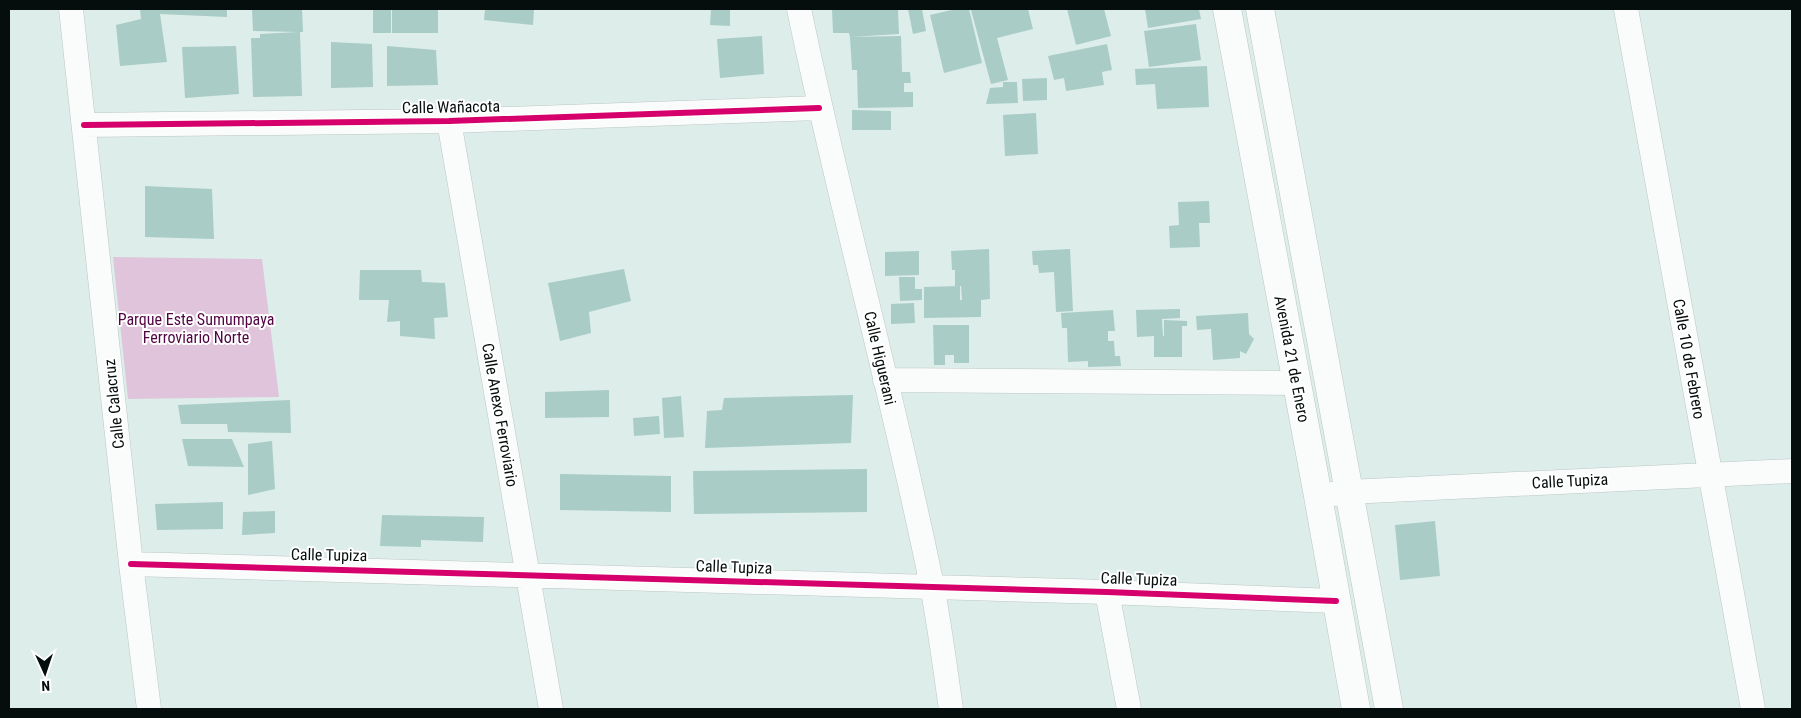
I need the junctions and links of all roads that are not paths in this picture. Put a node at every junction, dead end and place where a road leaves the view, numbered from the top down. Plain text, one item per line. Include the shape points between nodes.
1 (71, 9) edge
2 (798, 9) edge
3 (1227, 9) edge
4 (1260, 9) edge
5 (1626, 9) edge
6 (819, 108) junction
7 (449, 121) junction
8 (84, 124) junction
9 (885, 380) junction
10 (1296, 383) junction
11 (1792, 471) edge
12 (1710, 474) junction
13 (1348, 492) junction
14 (1318, 496) junction
15 (131, 564) junction
16 (528, 574) junction
17 (932, 587) junction
18 (1107, 592) junction
19 (1336, 601) junction
20 (149, 709) edge
21 (551, 709) edge
22 (951, 709) edge
23 (1129, 709) edge
24 (1356, 709) edge
25 (1389, 709) edge
26 (1753, 709) edge

1 - 8 street, Calle Calacruz
2 - 6 street, Calle Higuerani
3 - 10 street, Avenida 21 de Enero
4 - 13 street, Avenida 21 de Enero
5 - 12 street, Calle 10 de Febrero
6 - 7 street, Calle Wañacota
6 - 9 street, Calle Higuerani
7 - 8 street, Calle Wañacota
7 - 16 street, Calle Anexo Ferroviario
8 - 15 street, Calle Calacruz
9 - 10 street
9 - 17 street, Calle Higuerani
10 - 14 street, Avenida 21 de Enero
11 - 12 street, Calle Tupiza
12 - 13 street, Calle Tupiza
12 - 26 street, Calle 10 de Febrero
13 - 14 street, Calle Tupiza
13 - 25 street, Avenida 21 de Enero
14 - 19 street, Avenida 21 de Enero
15 - 16 street, Calle Tupiza
15 - 20 street, Calle Calacruz
16 - 17 street, Calle Tupiza
16 - 21 street, Calle Anexo Ferroviario
17 - 18 street, Calle Tupiza
17 - 22 street, Calle Higuerani
18 - 19 street, Calle Tupiza
18 - 23 street
19 - 24 street, Avenida 21 de Enero

